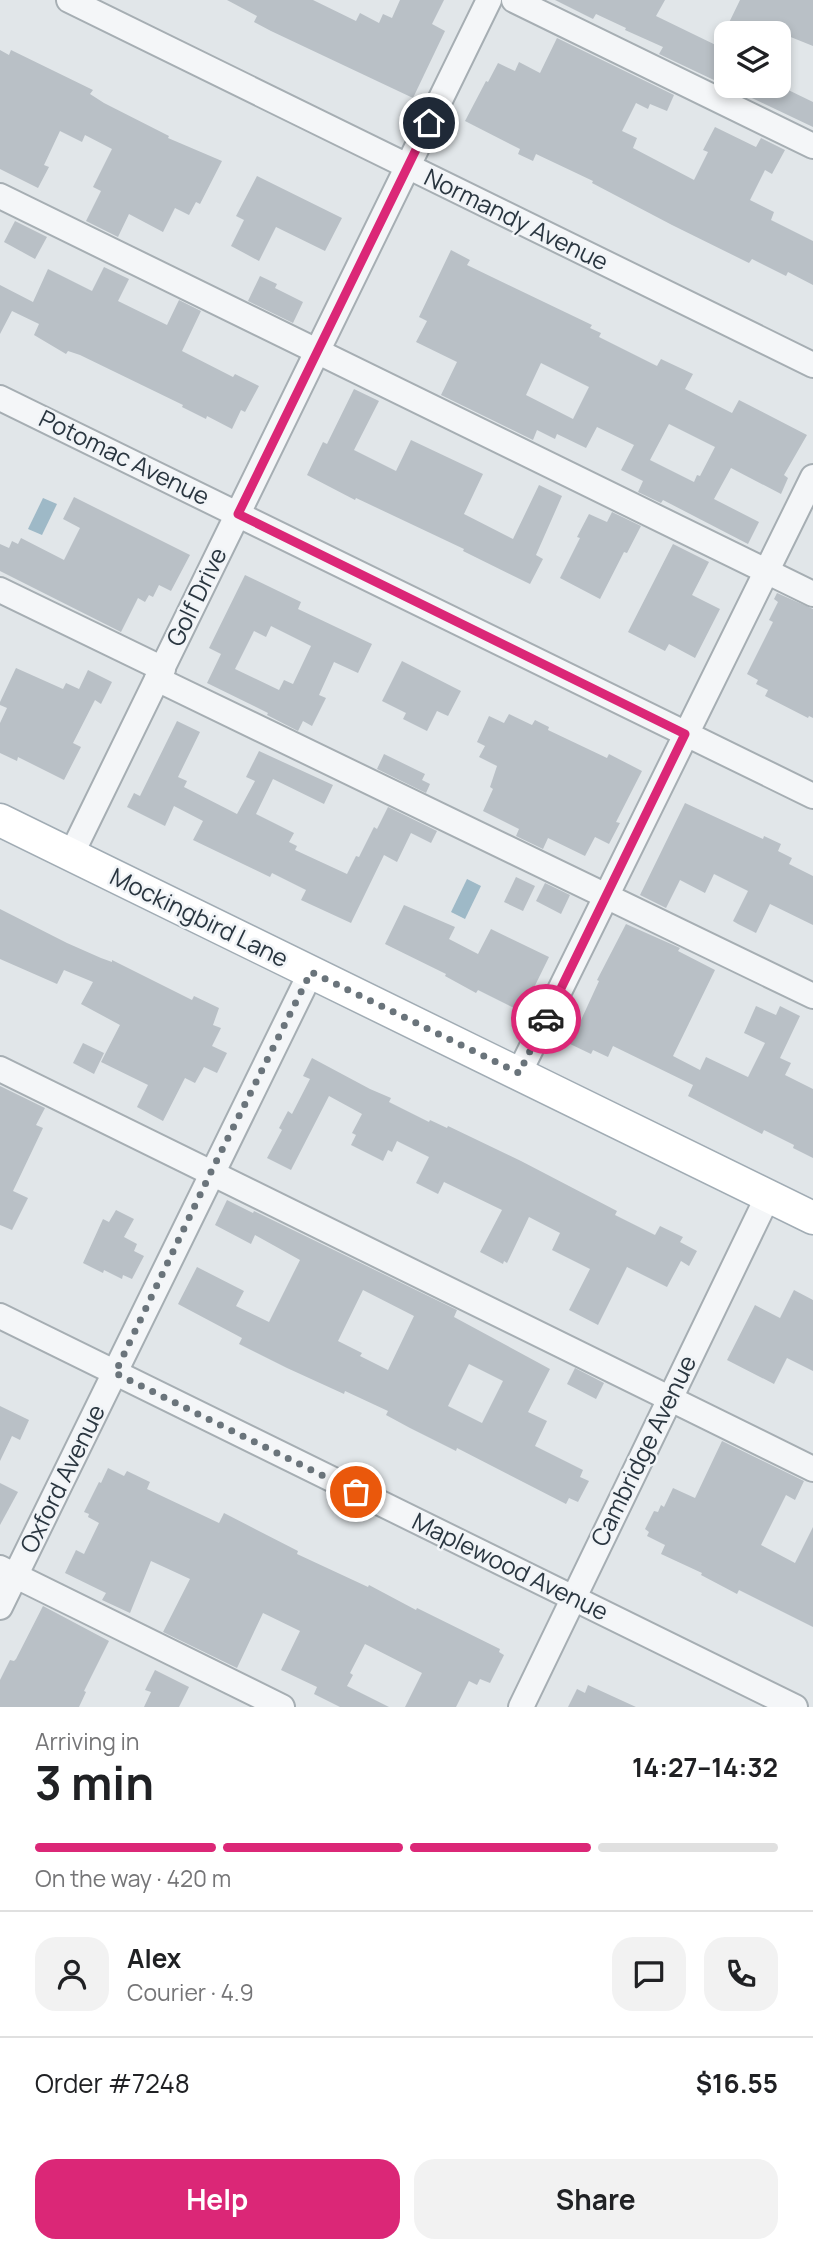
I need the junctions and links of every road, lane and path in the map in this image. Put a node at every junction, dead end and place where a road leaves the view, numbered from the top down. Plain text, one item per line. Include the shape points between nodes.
1 (69, 0) edge
2 (489, 0) edge
3 (514, 0) edge
4 (813, 146) edge
5 (408, 167) junction
6 (0, 196) edge
7 (318, 352) junction
8 (813, 365) edge
9 (0, 398) edge
10 (813, 477) edge
11 (238, 514) junction
12 (766, 571) junction
13 (0, 590) edge
14 (813, 594) edge
15 (160, 674) junction
16 (685, 734) junction
17 (813, 796) edge
18 (0, 820) edge
19 (71, 855) junction
20 (606, 895) junction
21 (311, 972) junction
22 (813, 996) edge
23 (0, 1069) edge
24 (519, 1073) junction
25 (211, 1172) junction
26 (768, 1196) junction
27 (813, 1218) edge
28 (0, 1316) edge
29 (115, 1373) junction
30 (670, 1398) junction
31 (813, 1469) edge
32 (8, 1572) edge
33 (572, 1598) junction
34 (0, 1607) edge
35 (282, 1707) edge
36 (521, 1707) edge
37 (795, 1707) edge

1 - 5 street, Normandy Avenue
2 - 5 street, Golf Drive
3 - 4 street
5 - 7 street, Golf Drive
5 - 8 street, Normandy Avenue
6 - 7 street
7 - 11 street, Golf Drive
7 - 12 street
9 - 11 street, Potomac Avenue
10 - 12 street
11 - 15 street, Golf Drive
11 - 16 street, Potomac Avenue
12 - 14 street
12 - 16 street
13 - 15 street
15 - 19 street, Golf Drive
15 - 20 street
16 - 17 street, Potomac Avenue
16 - 20 street
18 - 19 main road, Mockingbird Lane
19 - 21 main road, Mockingbird Lane
20 - 22 street
20 - 24 street
21 - 24 main road, Mockingbird Lane
21 - 25 street, Oxford Avenue
23 - 25 street
24 - 26 main road, Mockingbird Lane
25 - 29 street, Oxford Avenue
25 - 30 street
26 - 27 main road, Mockingbird Lane
26 - 30 street, Cambridge Avenue
28 - 29 street, Maplewood Avenue
29 - 32 street, Oxford Avenue
29 - 33 street, Maplewood Avenue
30 - 31 street
30 - 33 street, Cambridge Avenue
32 - 34 street, Oxford Avenue
32 - 35 street
33 - 36 street, Cambridge Avenue
33 - 37 street, Maplewood Avenue

